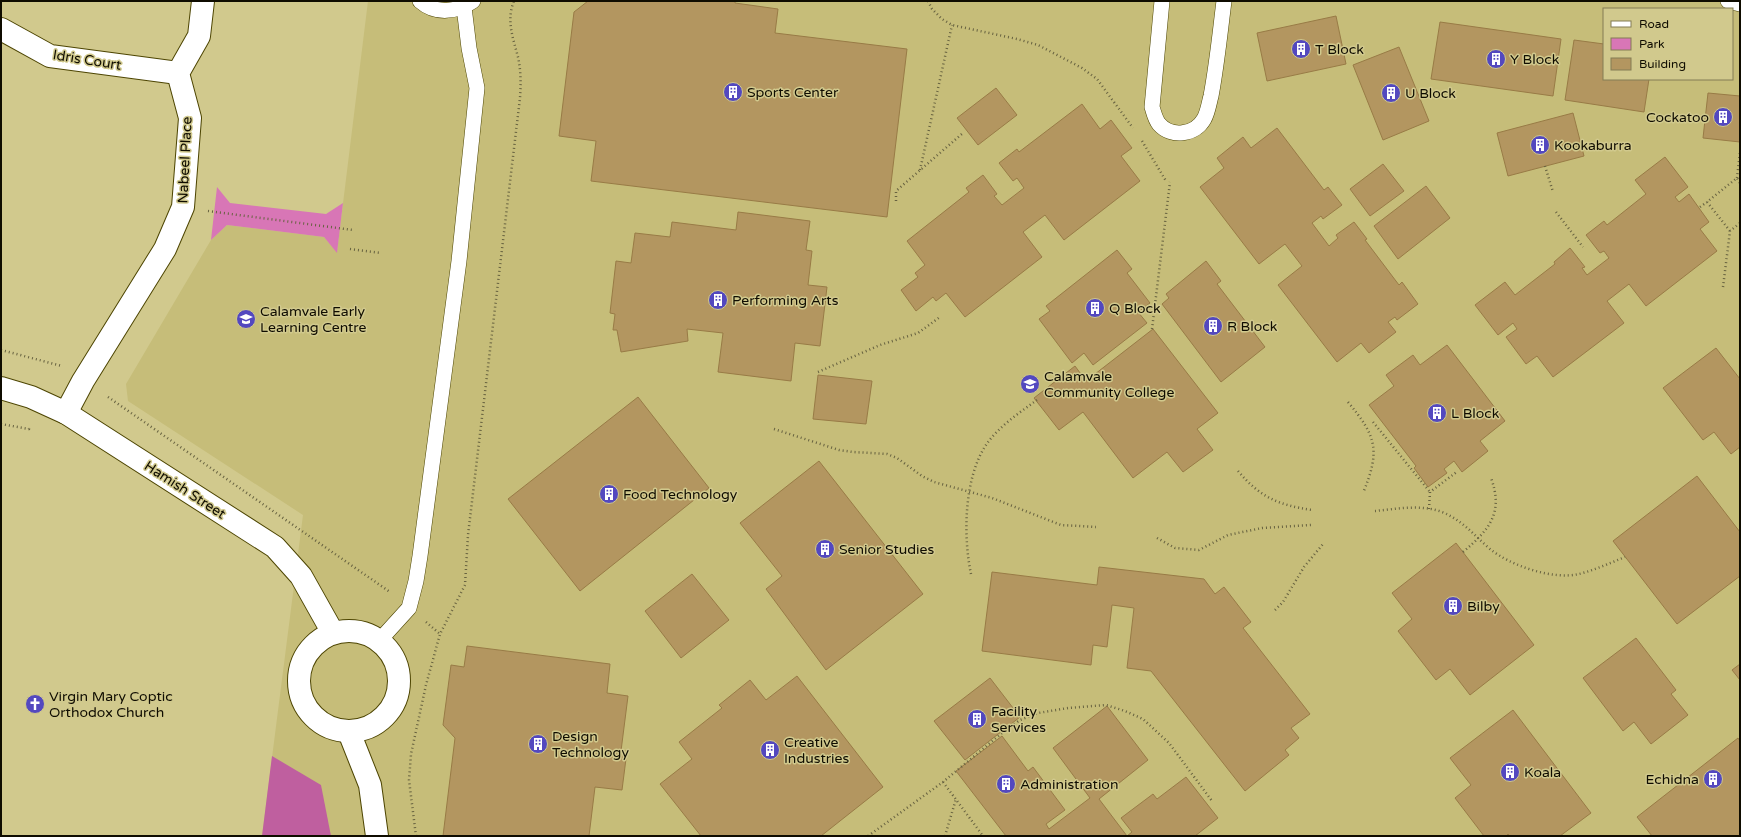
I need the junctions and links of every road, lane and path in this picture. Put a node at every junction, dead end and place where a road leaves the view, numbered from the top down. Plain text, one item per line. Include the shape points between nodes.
1 (203, 1) edge
2 (420, 1) edge
3 (514, 1) edge
4 (928, 1) edge
5 (1162, 1) edge
6 (1224, 1) edge
7 (1728, 1) edge
8 (469, 4) edge
9 (1740, 4) edge
10 (952, 25) junction
11 (1, 29) edge
12 (178, 73) junction
13 (1136, 132) dead end
14 (963, 133) dead end
15 (1140, 138) dead end
16 (1740, 152) edge
17 (1545, 166) dead end
18 (920, 170) junction
19 (1737, 178) junction
20 (1166, 181) dead end
21 (1170, 182) dead end
22 (1740, 182) edge
23 (1553, 192) dead end
24 (896, 201) dead end
25 (1707, 202) junction
26 (1700, 207) dead end
27 (207, 211) dead end
28 (1556, 212) dead end
29 (1740, 223) edge
30 (352, 230) dead end
31 (1730, 231) junction
32 (1583, 247) dead end
33 (350, 249) dead end
34 (381, 253) dead end
35 (1723, 287) dead end
36 (940, 317) dead end
37 (1152, 329) dead end
38 (1, 350) edge
39 (66, 367) dead end
40 (818, 372) dead end
41 (1, 388) edge
42 (108, 396) dead end
43 (1037, 400) dead end
44 (1348, 402) dead end
45 (66, 413) junction
46 (1373, 422) dead end
47 (774, 429) dead end
48 (1238, 471) dead end
49 (1458, 471) dead end
50 (1491, 478) dead end
51 (969, 492) junction
52 (1430, 492) junction
53 (1363, 493) dead end
54 (1429, 509) junction
55 (1312, 510) dead end
56 (1375, 512) dead end
57 (1311, 525) dead end
58 (1096, 527) dead end
59 (1478, 537) junction
60 (1157, 538) dead end
61 (1323, 544) dead end
62 (1463, 552) dead end
63 (1626, 557) dead end
64 (970, 574) dead end
65 (390, 591) dead end
66 (1275, 610) dead end
67 (426, 622) dead end
68 (333, 634) junction
69 (440, 634) junction
70 (379, 641) junction
71 (349, 732) junction
72 (943, 782) junction
73 (956, 799) junction
74 (1212, 801) dead end
75 (377, 836) edge
76 (416, 836) edge
77 (868, 836) edge
78 (945, 836) edge
79 (983, 836) edge

1 - 12 street via 199,36
2 - 8 lane via 437,10 450,11
3 - 69 path via 510,16 521,74 520,98 468,535 465,585
4 - 10 path via 937,14
5 - 6 lane via 1152,107 1160,125 1175,133 1184,133 1199,126 1208,111
7 - 9 lane
8 - 70 lane via 469,48 477,88 459,260 421,548 409,608
10 - 13 path via 1038,45 1070,60 1096,80
10 - 18 path
11 - 12 street, Idris Court via 50,56
12 - 45 street, Nabeel Place via 190,118 183,207 165,249
14 - 18 path
15 - 20 path
16 - 19 path
17 - 23 path
18 - 24 path via 896,191
19 - 22 path
19 - 25 path
21 - 37 path
25 - 26 path
25 - 31 path
27 - 30 path
28 - 32 path
29 - 31 path
31 - 35 path
33 - 34 path
36 - 40 path via 918,333 880,345
38 - 39 path
41 - 45 street, Hamish Street via 31,397
42 - 65 path
43 - 51 path via 1002,427 986,444 977,462
44 - 53 path via 1371,434 1374,450 1373,465
45 - 68 street, Hamish Street via 275,547 301,576
46 - 52 path
47 - 51 path via 839,450 887,454 934,482
48 - 55 path via 1264,496
49 - 52 path
50 - 59 path via 1496,497 1495,513 1489,525
51 - 58 path via 992,498 1061,525
51 - 64 path via 967,528
52 - 54 path
54 - 56 path
54 - 59 path via 1456,519
57 - 60 path via 1267,527 1228,535 1199,550 1175,548
59 - 62 path
59 - 63 path via 1505,559 1547,574 1578,574
61 - 66 path
67 - 69 path
68 - 70 street via 349,631 366,633
68 - 71 street via 319,641 308,652 301,666 300,689 308,711 320,722 333,729
69 - 76 path via 411,754 409,780
70 - 71 street via 390,652 398,666 400,682 397,698 390,712 378,723 365,730
71 - 75 street via 370,785
72 - 73 path
72 - 74 path via 1002,732 1026,717 1068,708 1106,705 1143,719 1158,732
72 - 77 path
73 - 78 path
73 - 79 path

